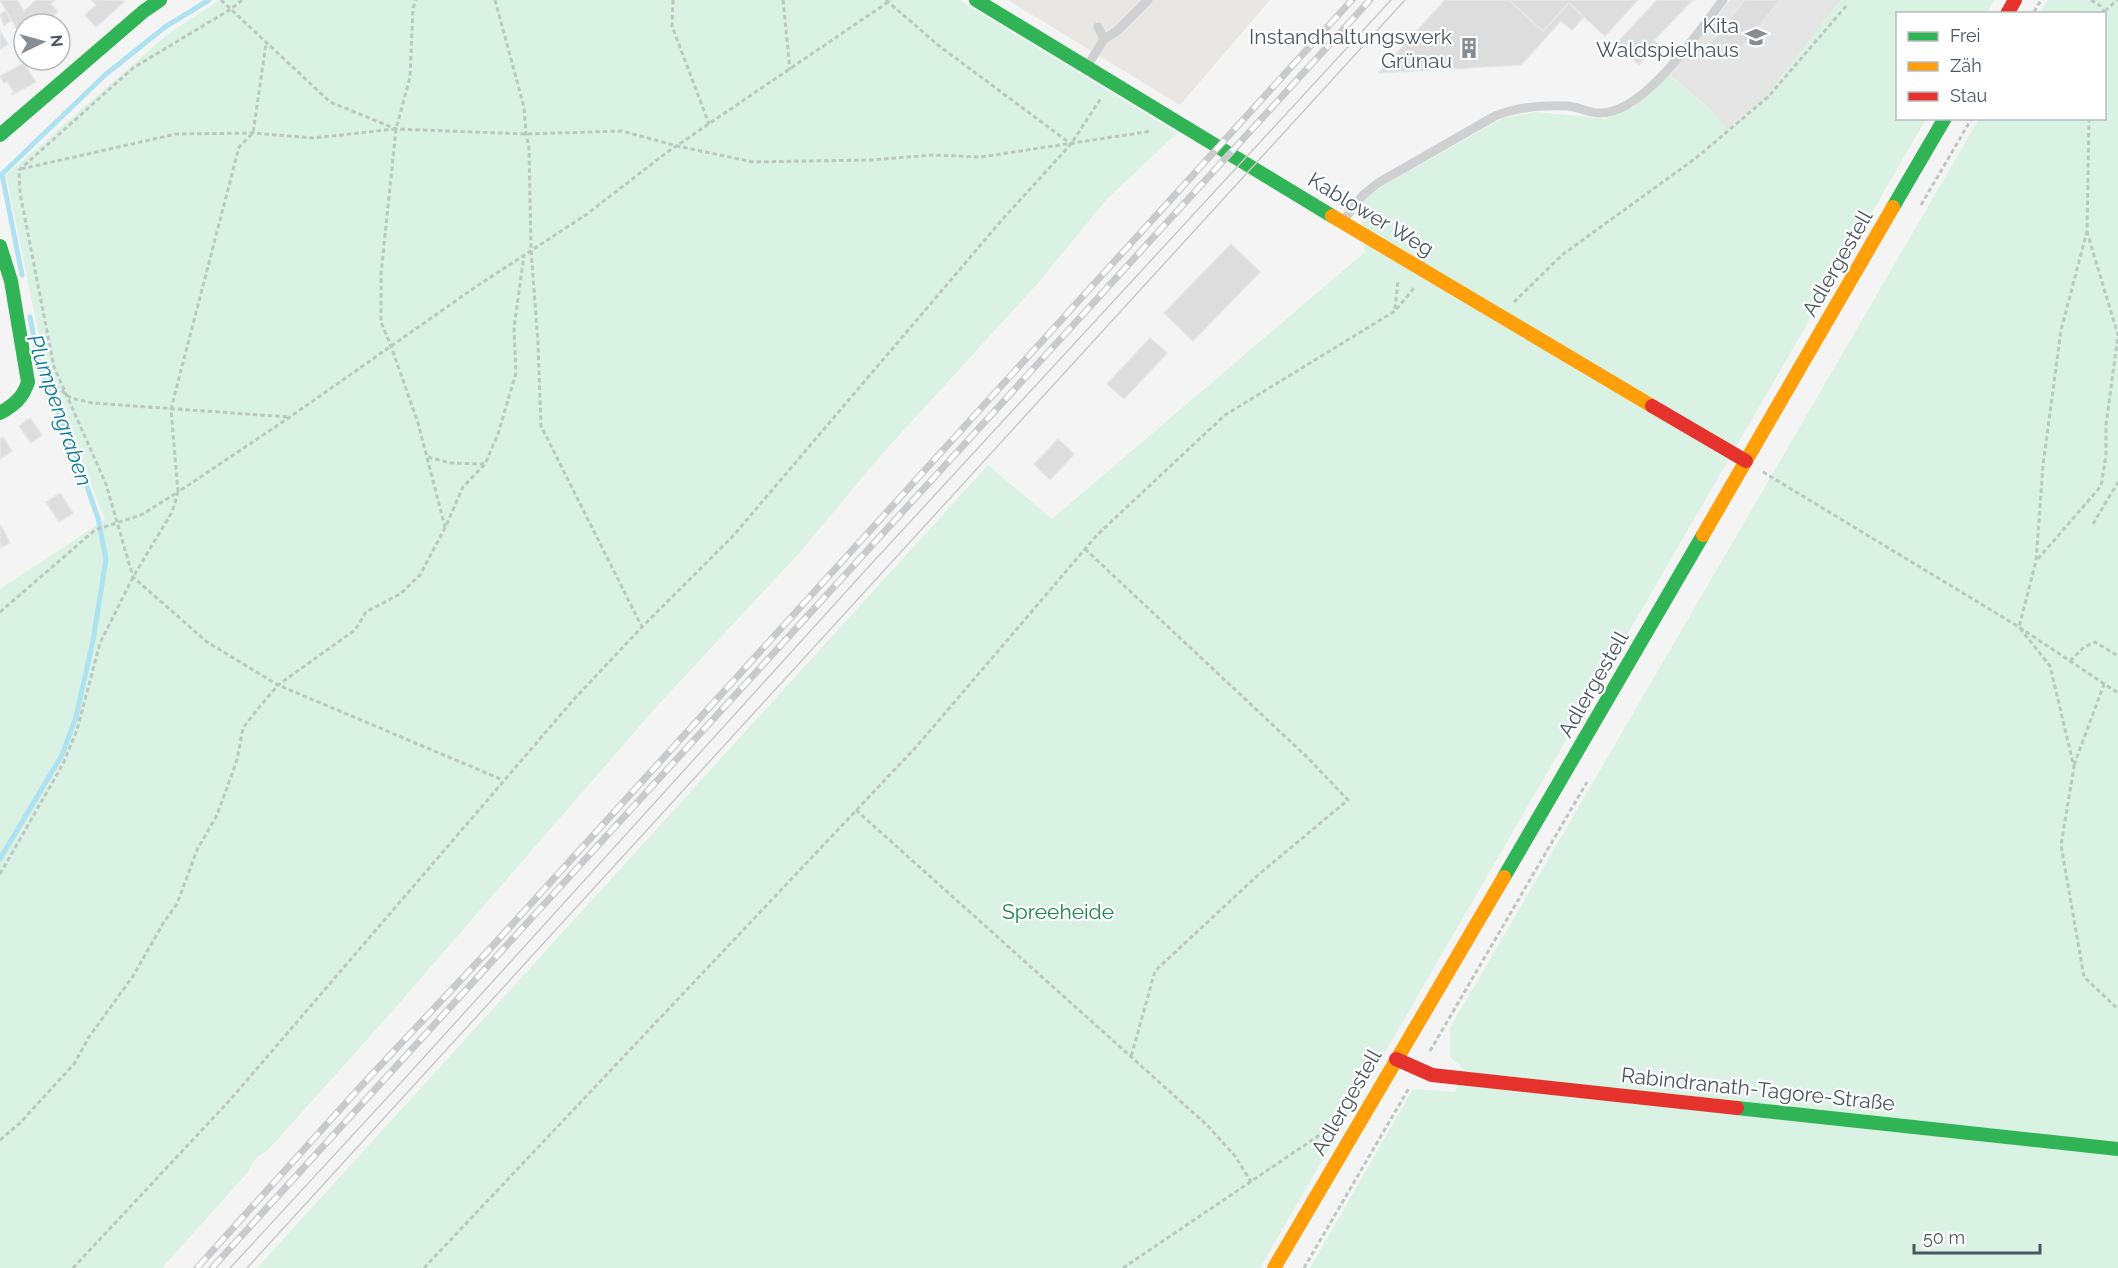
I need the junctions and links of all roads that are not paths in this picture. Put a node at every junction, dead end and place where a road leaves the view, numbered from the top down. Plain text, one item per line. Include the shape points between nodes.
1 (160, 0) edge
2 (976, 0) edge
3 (1148, 0) edge
4 (1723, 0) edge
5 (1098, 27) dead end
6 (1104, 39) junction
7 (1086, 67) junction
8 (1944, 120) edge
9 (0, 135) edge
10 (1343, 221) junction
11 (0, 246) edge
12 (0, 413) edge
13 (1746, 461) junction
14 (1396, 1059) junction
15 (2118, 1149) edge
16 (1275, 1268) edge

1 - 9 street
2 - 7 street, Kablower Weg
3 - 6 lane
4 - 10 lane via 1683,52 1629,105 1612,112 1569,106 1515,110 1495,116 1378,183
5 - 6 lane
6 - 7 lane
7 - 10 street, Kablower Weg
8 - 13 street, Adlergestell
10 - 13 street, Kablower Weg
11 - 12 street via 11,282 28,382 20,401
13 - 14 street, Adlergestell
14 - 15 street, Rabindranath-Tagore-Straße via 1419,1071 1444,1076
14 - 16 street, Adlergestell

